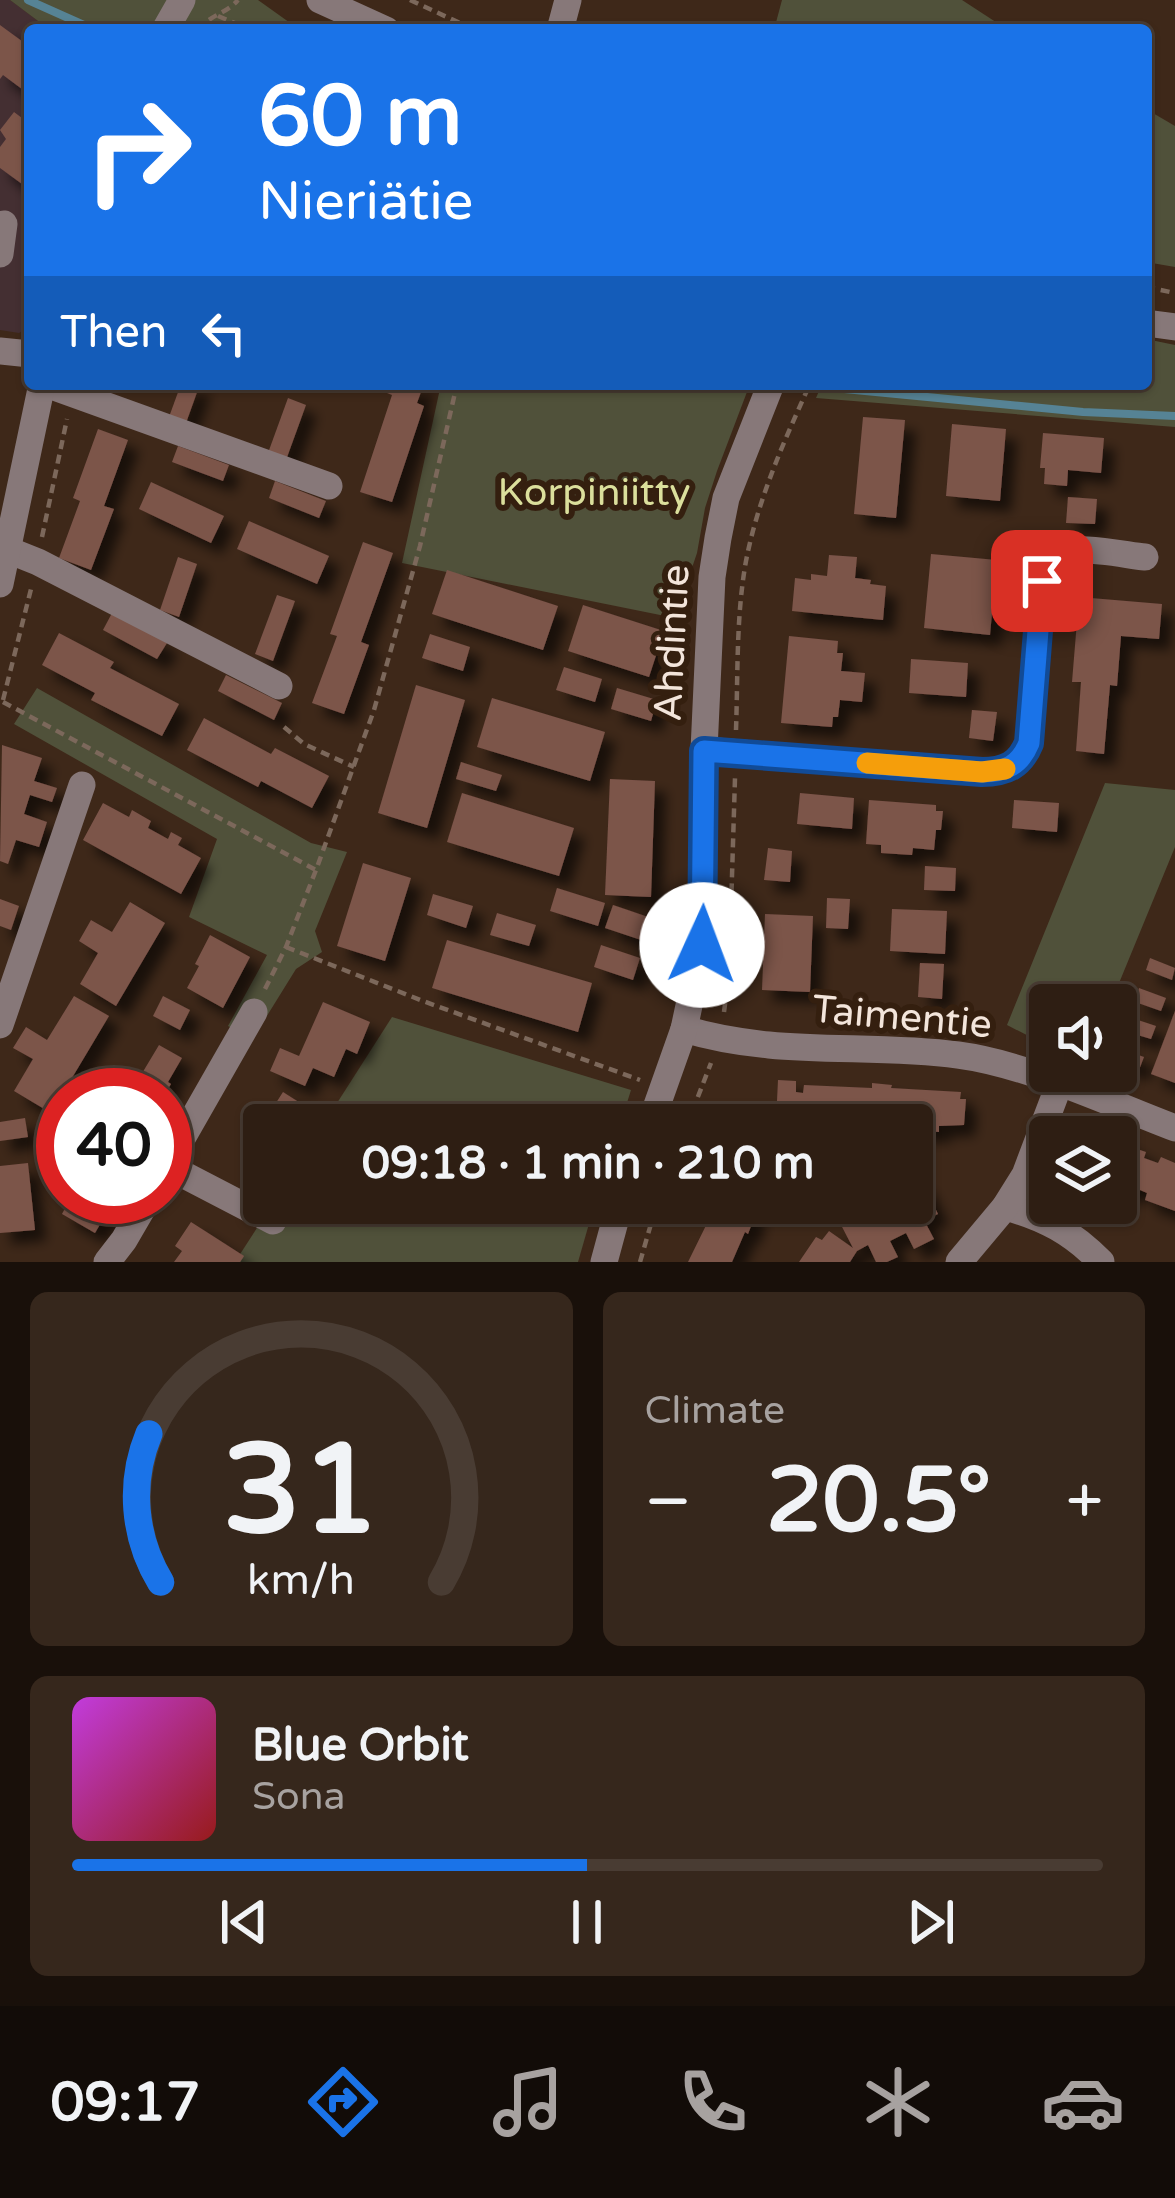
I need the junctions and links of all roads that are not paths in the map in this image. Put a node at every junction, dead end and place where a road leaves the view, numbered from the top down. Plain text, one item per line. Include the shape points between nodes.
1 (320, 0) edge
2 (373, 24) edge
3 (4, 224) dead end
4 (0, 254) edge
5 (43, 390) edge
6 (61, 390) edge
7 (769, 390) edge
8 (329, 486) dead end
9 (8, 550) junction
10 (1145, 557) dead end
11 (0, 584) edge
12 (279, 686) dead end
13 (704, 751) junction
14 (82, 785) dead end
15 (254, 1012) road end
16 (0, 1025) edge
17 (684, 1029) junction
18 (1029, 1073) edge
19 (1056, 1092) edge
20 (1080, 1092) edge
21 (659, 1104) edge
22 (192, 1121) edge
23 (1175, 1128) edge
24 (192, 1180) edge
25 (243, 1206) edge
26 (1005, 1207) junction
27 (133, 1224) edge
28 (614, 1224) edge
29 (107, 1262) edge
30 (604, 1262) edge
31 (958, 1262) edge
32 (1101, 1262) edge

1 - 2 street
3 - 4 street
5 - 9 street
6 - 8 street
7 - 13 street, Ahdintie via 718,538
9 - 11 street
9 - 12 street
10 - 13 street via 1079,550 1050,562 1029,743 1007,769
13 - 17 street, Ahdintie via 702,945
14 - 16 street
15 - 22 street
17 - 18 street, Taimentie via 744,1044 971,1057
17 - 21 street, Ahdintie
19 - 26 street
20 - 23 street, Taimentie
24 - 25 street
26 - 31 street
26 - 32 street via 1063,1229
27 - 29 street
28 - 30 street

